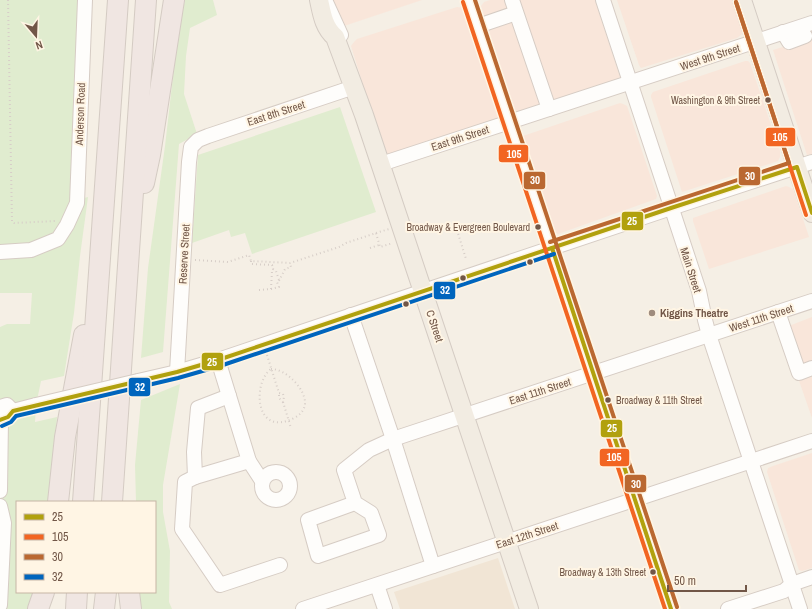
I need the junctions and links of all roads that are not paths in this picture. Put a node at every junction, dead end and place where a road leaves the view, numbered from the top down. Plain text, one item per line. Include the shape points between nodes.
1 (85, 0) edge
2 (114, 0) edge
3 (118, 0) edge
4 (146, 0) edge
5 (174, 0) edge
6 (320, 0) edge
7 (325, 0) edge
8 (469, 0) edge
9 (603, 0) edge
10 (742, 0) edge
11 (514, 6) edge
12 (812, 23) edge
13 (116, 26) junction
14 (478, 26) junction
15 (783, 32) junction
16 (338, 36) junction
17 (805, 36) dead end
18 (756, 42) junction
19 (630, 83) junction
20 (354, 87) junction
21 (549, 109) junction
22 (509, 122) junction
23 (198, 140) joint
24 (381, 164) junction
25 (804, 165) edge
26 (671, 208) junction
27 (812, 213) edge
28 (101, 239) junction
29 (129, 247) junction
30 (552, 248) junction
31 (0, 252) edge
32 (423, 291) junction
33 (812, 301) edge
34 (778, 312) junction
35 (351, 315) junction
36 (709, 335) junction
37 (218, 360) junction
38 (122, 361) junction
39 (812, 368) edge
40 (170, 373) junction
41 (593, 373) junction
42 (229, 396) junction
43 (3, 414) edge
44 (465, 415) junction
45 (393, 439) junction
46 (812, 441) edge
47 (249, 461) junction
48 (751, 461) junction
49 (195, 477) junction
50 (262, 481) dead end
51 (0, 491) edge
52 (635, 500) junction
53 (58, 501) edge
54 (83, 501) edge
55 (112, 501) edge
56 (124, 501) edge
57 (355, 504) junction
58 (0, 506) edge
59 (2, 523) edge
60 (507, 542) junction
61 (280, 565) dead end
62 (433, 566) junction
63 (812, 577) edge
64 (377, 584) junction
65 (792, 584) junction
66 (44, 593) edge
67 (48, 593) edge
68 (77, 593) edge
69 (106, 593) edge
70 (129, 593) edge
71 (0, 605) edge
72 (38, 609) edge
73 (45, 609) edge
74 (76, 609) edge
75 (104, 609) edge
76 (131, 609) edge
77 (303, 609) edge
78 (385, 609) edge
79 (529, 609) edge
80 (671, 609) edge
81 (728, 609) edge
82 (800, 609) edge

1 - 31 street, Anderson Road via 77,203 62,223 58,239 31,250
2 - 13 highway
3 - 13 highway
4 - 29 highway
5 - 29 highway via 150,155
6 - 16 main road, C Street via 325,24 330,34
7 - 16 street, C Street
8 - 14 street
9 - 19 street, Main Street
10 - 18 main road
11 - 14 street
11 - 21 street
12 - 15 street, West 9th Street
13 - 28 highway
14 - 22 street
15 - 17 street via 789,42
15 - 18 street, West 9th Street
16 - 20 main road, C Street
18 - 19 street, West 9th Street
18 - 25 main road
19 - 21 street, East 9th Street
19 - 26 street, Main Street
20 - 23 street, East 8th Street
20 - 24 main road, C Street
21 - 22 street, East 9th Street
22 - 24 street, East 9th Street
22 - 30 street
23 - 40 street, Reserve Street via 191,147 190,155 183,260
24 - 32 main road, C Street
25 - 26 street
25 - 27 main road
26 - 30 street
26 - 36 street, Main Street via 699,291
28 - 53 highway via 65,437
28 - 54 highway
29 - 38 highway
30 - 32 street
30 - 41 street
32 - 35 street
32 - 44 main road, C Street
33 - 34 street, West 11th Street
34 - 36 street, West 11th Street
34 - 39 street via 799,373
35 - 37 street
35 - 45 street
36 - 41 street, East 11th Street
36 - 48 street, Main Street
37 - 40 street
37 - 42 street
38 - 55 highway
38 - 56 highway via 126,468
40 - 43 street, bridge
41 - 44 street, East 11th Street
41 - 52 street
42 - 47 street
42 - 49 street via 198,408 194,452
43 - 51 street
44 - 45 street, East 11th Street
44 - 60 main road, C Street
45 - 57 street, East 11th Street via 369,450 344,470
45 - 62 street
46 - 48 street, East 12th Street
47 - 49 street
47 - 50 street
48 - 52 street, East 12th Street
48 - 65 street, Main Street
49 - 61 street via 185,482 182,528 220,585
52 - 60 street, East 12th Street
52 - 80 street
57 - 57 street via 370,513 379,535 318,556 308,520
58 - 59 street
59 - 71 street
60 - 62 street, East 12th Street
60 - 79 main road, C Street
62 - 64 street, East 12th Street
63 - 65 street
64 - 77 street, East 12th Street
64 - 78 street
65 - 81 street via 784,590
65 - 82 street, Main Street
66 - 72 highway
67 - 73 highway
68 - 74 highway
69 - 75 highway
70 - 76 highway

